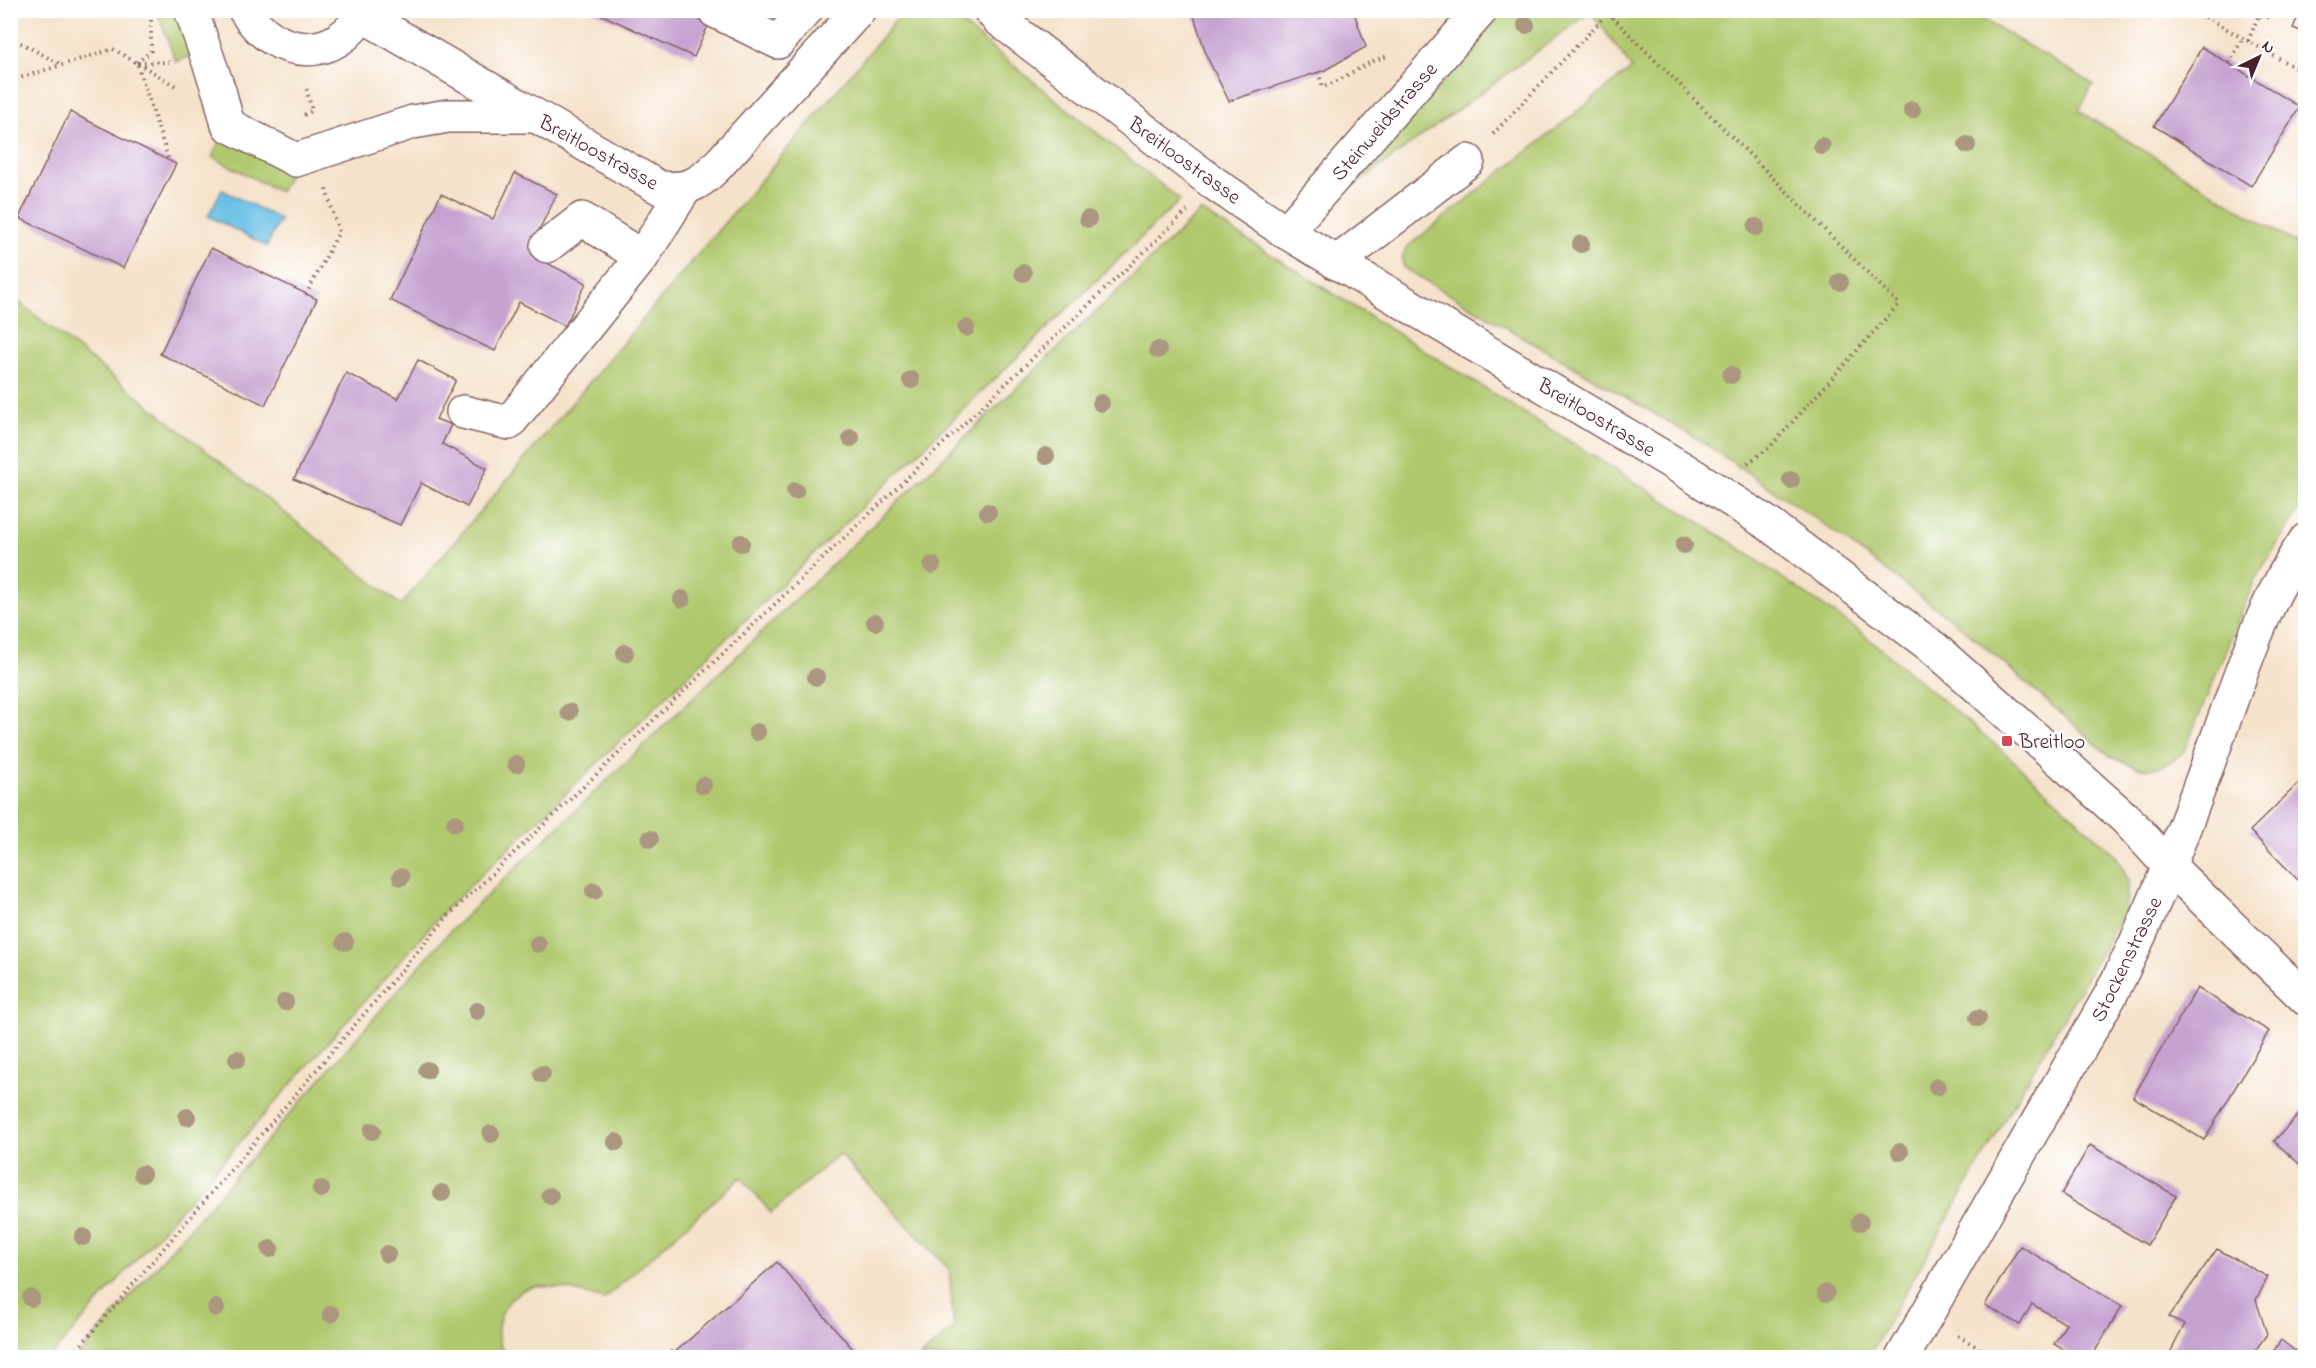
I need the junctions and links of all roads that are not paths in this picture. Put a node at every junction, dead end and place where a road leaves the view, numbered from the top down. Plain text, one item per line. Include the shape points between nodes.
1 (191, 10) edge
2 (245, 10) edge
3 (806, 10) edge
4 (859, 10) edge
5 (990, 10) edge
6 (1481, 10) edge
7 (715, 11) edge
8 (363, 13) edge
9 (535, 116) junction
10 (1468, 160) road end
11 (684, 190) junction
12 (1286, 232) junction
13 (547, 246) dead end
14 (642, 257) junction
15 (1336, 263) junction
16 (463, 412) dead end
17 (2306, 540) edge
18 (2170, 867) junction
19 (2306, 999) edge
20 (1902, 1358) edge

1 - 9 street via 228,125 296,160 413,122 448,116
2 - 8 street via 255,27 274,41 295,48 318,48 339,40
3 - 7 street via 778,42
4 - 11 street, Breitloostrasse via 704,180
5 - 12 street, Breitloostrasse via 1215,184
6 - 12 street, Steinweidstrasse
8 - 9 street, Breitloostrasse
9 - 11 street, Breitloostrasse via 660,188
10 - 15 street
11 - 14 street
12 - 15 street, Breitloostrasse
13 - 14 street via 582,219
14 - 16 street via 509,423
15 - 18 street, Breitloostrasse via 1767,523 1935,649 2126,819
17 - 18 street, Stockenstrasse via 2253,641
18 - 19 street, Breitloostrasse
18 - 20 street, Stockenstrasse via 2110,996

